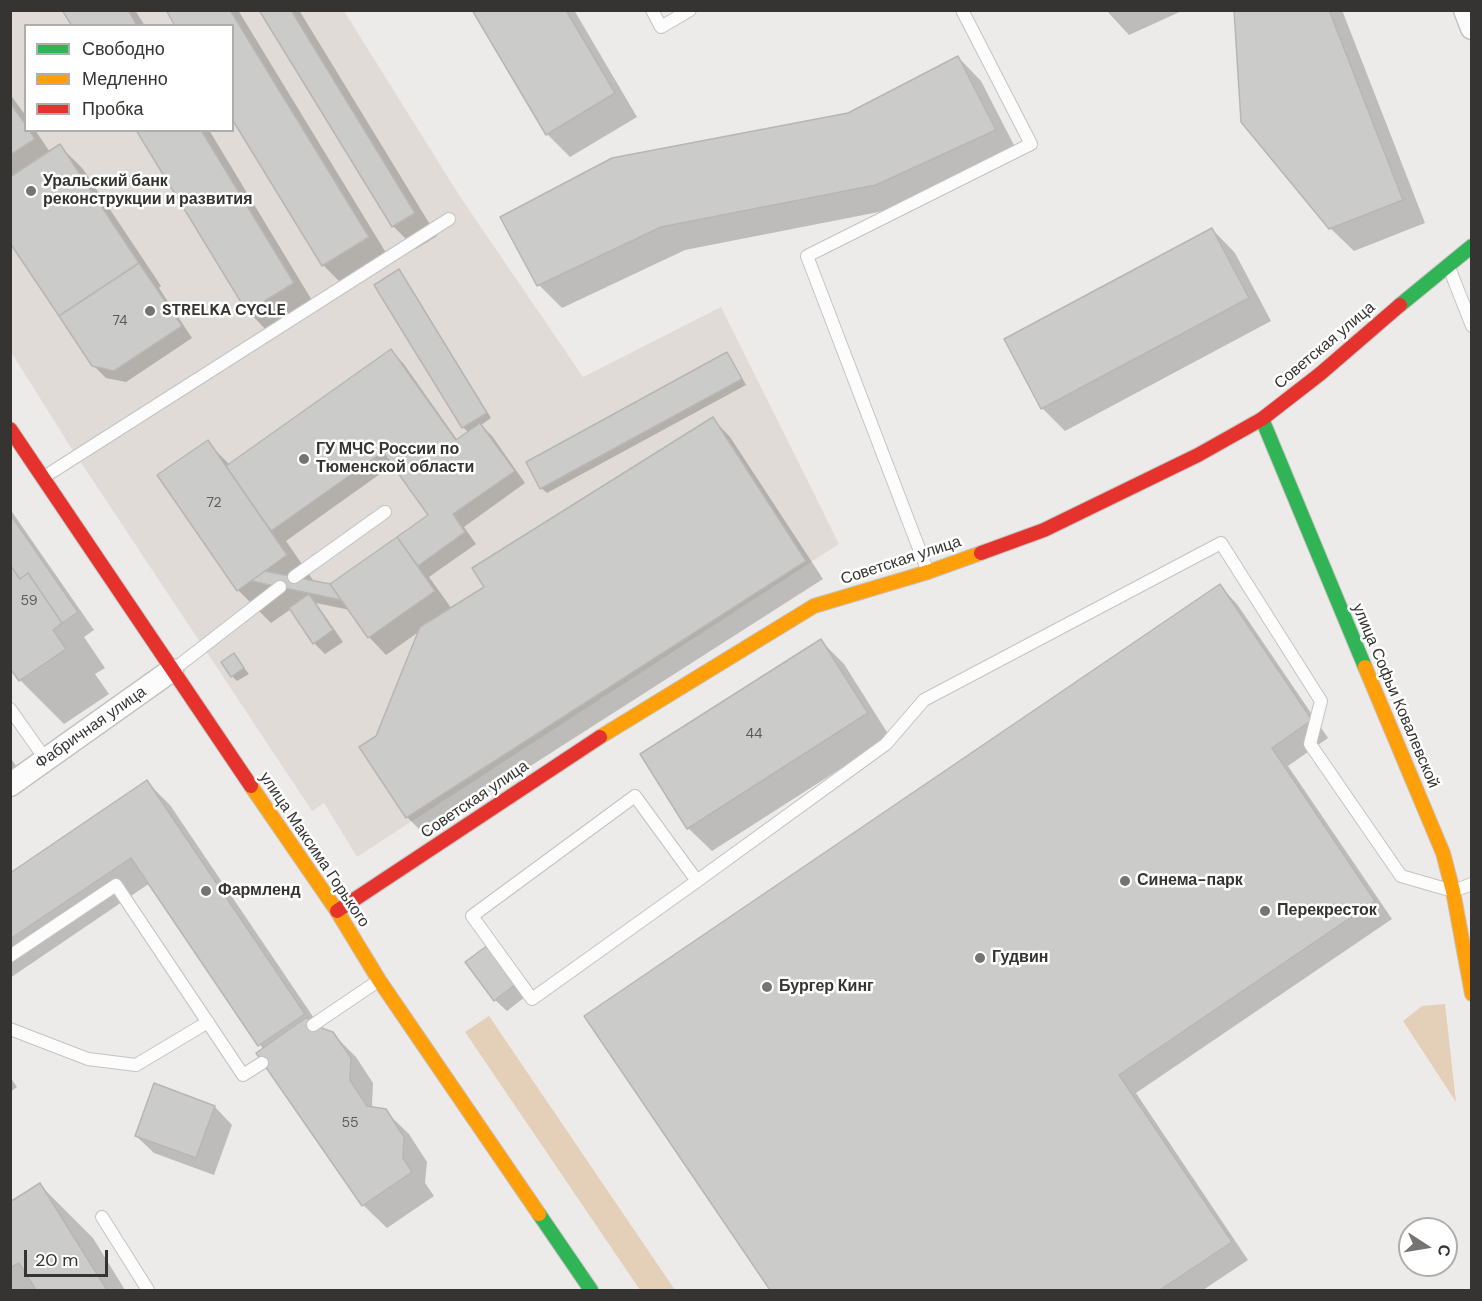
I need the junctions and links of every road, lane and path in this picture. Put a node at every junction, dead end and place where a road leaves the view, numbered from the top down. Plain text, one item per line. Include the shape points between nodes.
1 (652, 10) edge
2 (690, 10) edge
3 (962, 10) edge
4 (449, 219) dead end
5 (1472, 246) edge
6 (1448, 264) junction
7 (1472, 326) edge
8 (1262, 419) junction
9 (10, 429) edge
10 (44, 477) junction
11 (385, 512) dead end
12 (928, 572) junction
13 (294, 577) dead end
14 (280, 587) dead end
15 (172, 670) junction
16 (10, 709) edge
17 (46, 760) junction
18 (10, 785) edge
19 (697, 881) junction
20 (1472, 884) edge
21 (1453, 891) junction
22 (337, 911) junction
23 (10, 956) edge
24 (379, 980) junction
25 (1472, 994) edge
26 (208, 1022) junction
27 (313, 1025) dead end
28 (10, 1029) edge
29 (262, 1063) dead end
30 (102, 1218) dead end
31 (147, 1290) edge
32 (591, 1290) edge

1 - 2 lane via 661,27
3 - 12 lane via 1031,144 807,256
4 - 10 lane
5 - 6 street, Советская улица
6 - 7 lane
6 - 8 street, Советская улица
8 - 12 street, Советская улица via 1198,455 1044,530
8 - 21 street, улица Софьи Ковалевской via 1443,853
9 - 10 street, улица Максима Горького
10 - 15 street, улица Максима Горького
11 - 13 lane
12 - 22 street, Советская улица via 814,606 594,740
14 - 15 lane
15 - 17 street, Фабричная улица
15 - 22 street, улица Максима Горького
16 - 17 lane
17 - 18 street, Фабричная улица
19 - 19 lane via 532,999 472,916 635,796
19 - 21 lane via 886,744 924,700 1221,543 1321,700 1311,744 1401,876
20 - 21 lane
21 - 25 street, улица Софьи Ковалевской
22 - 24 street, улица Максима Горького
23 - 26 lane via 116,885
24 - 27 lane
24 - 32 street, улица Максима Горького
26 - 28 lane via 136,1065 88,1059
26 - 29 lane via 243,1075
30 - 31 lane

